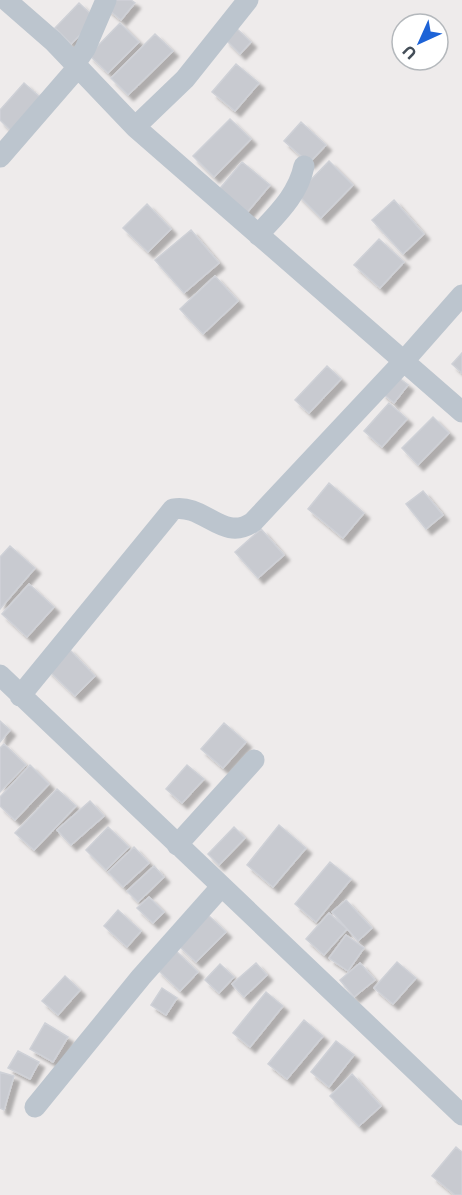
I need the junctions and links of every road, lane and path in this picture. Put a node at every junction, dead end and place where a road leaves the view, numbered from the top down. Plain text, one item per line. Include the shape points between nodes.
1 (6, 0) edge
2 (106, 0) edge
3 (248, 0) edge
4 (76, 66) junction
5 (135, 127) junction
6 (0, 157) edge
7 (304, 166) dead end
8 (258, 235) junction
9 (462, 295) edge
10 (403, 362) junction
11 (462, 412) edge
12 (0, 675) edge
13 (20, 696) junction
14 (254, 760) dead end
15 (177, 845) junction
16 (221, 887) junction
17 (35, 1107) dead end
18 (462, 1115) edge

1 - 4 street
2 - 4 street
3 - 5 street via 184,79
4 - 5 street
4 - 6 street
5 - 8 street
7 - 8 street via 289,201
8 - 10 street
9 - 10 street
10 - 11 street
10 - 13 street via 244,528 234,530 189,509 173,509
12 - 13 street
13 - 15 street
14 - 15 street
15 - 16 street
16 - 17 street
16 - 18 street

